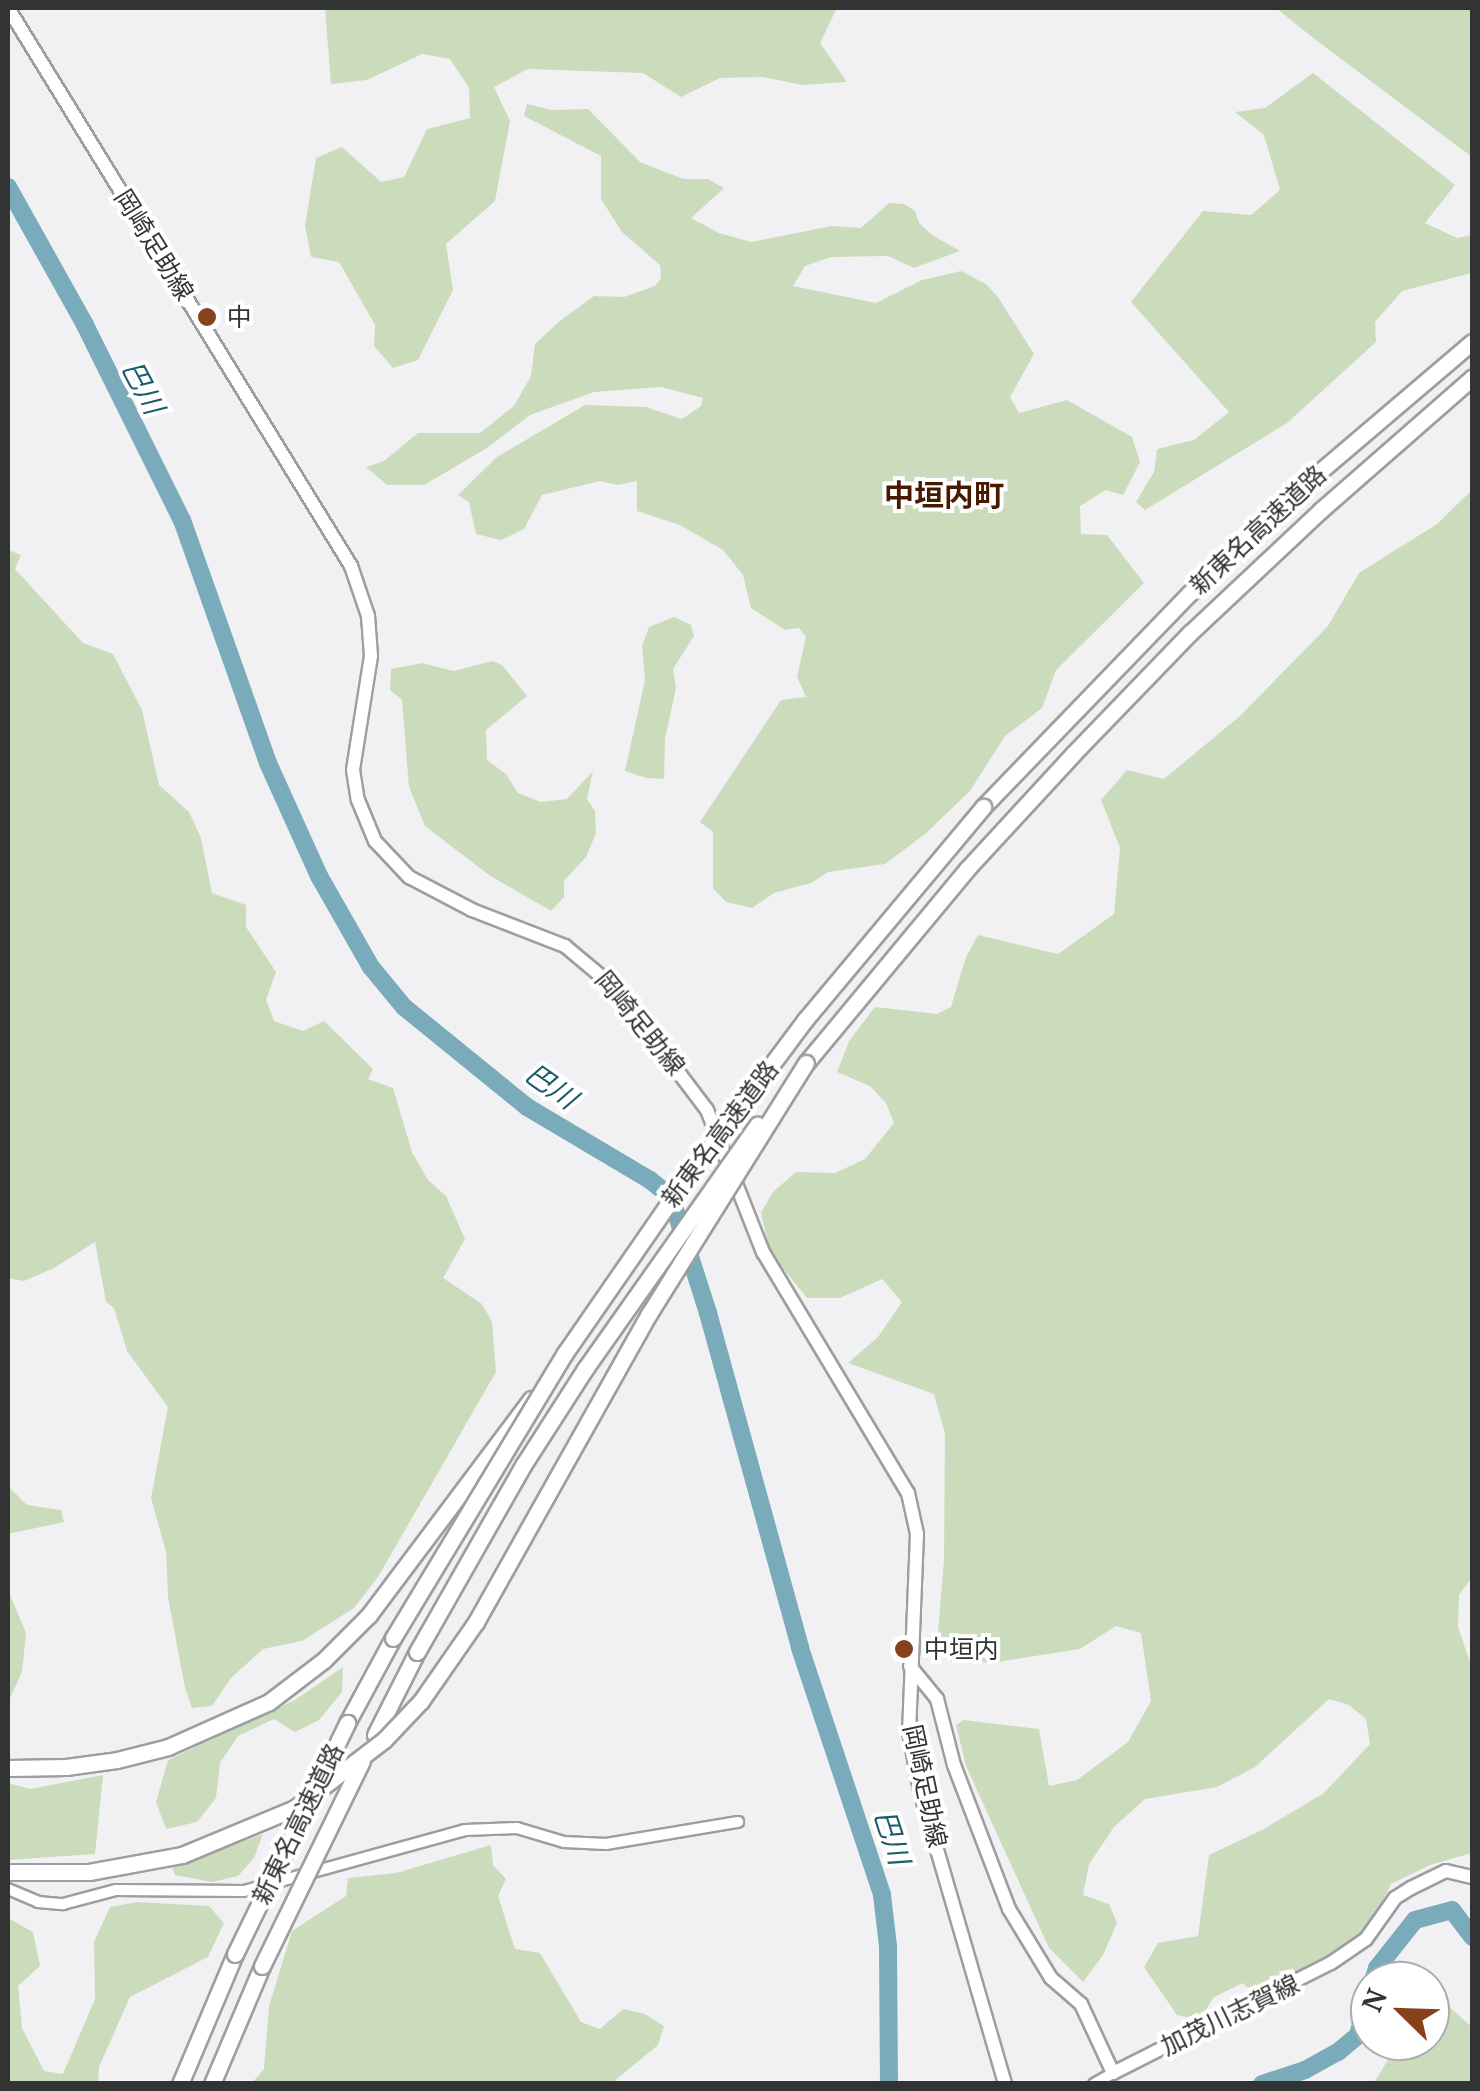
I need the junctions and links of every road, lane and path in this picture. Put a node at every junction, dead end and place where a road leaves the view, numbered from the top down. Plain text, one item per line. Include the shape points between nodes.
1 (8, 8) edge
2 (1472, 342) edge
3 (1472, 378) edge
4 (806, 1063) junction
5 (564, 1353) junction
6 (910, 1666) junction
7 (8, 1768) edge
8 (738, 1822) dead end
9 (8, 1872) edge
10 (1472, 1877) edge
11 (8, 1889) edge
12 (1114, 2073) junction
13 (180, 2084) edge
14 (212, 2084) edge
15 (1005, 2084) edge
16 (1094, 2084) edge

1 - 6 main road, 岡崎足助線 via 351,566 368,616 371,656 353,770 375,841 398,870 424,886 566,946 592,964 707,1110 763,1252 908,1493 917,1534
2 - 5 highway, 新東名高速道路, bridge via 1190,594 983,807 744,1099
3 - 4 highway, 新東名高速道路 via 1190,633 967,869
4 - 9 highway, bridge via 570,1449 452,1659 384,1740 295,1808 182,1855 89,1872
4 - 14 highway, 新東名高速道路, bridge via 695,1207 507,1492 375,1735
5 - 7 highway, bridge via 370,1615 269,1702 168,1747 66,1768
5 - 13 highway, 新東名高速道路, bridge via 347,1723
6 - 12 main road via 938,1699 954,1764 1010,1909 1051,1978 1081,2004
6 - 15 main road, 岡崎足助線 via 910,1732 920,1790
8 - 11 street via 606,1844 564,1842 517,1828 465,1830 244,1891 116,1890 63,1904
10 - 12 main road, 加茂川志賀線 via 1446,1871 1411,1888 1395,1898 1366,1939 1331,1963
12 - 16 street

